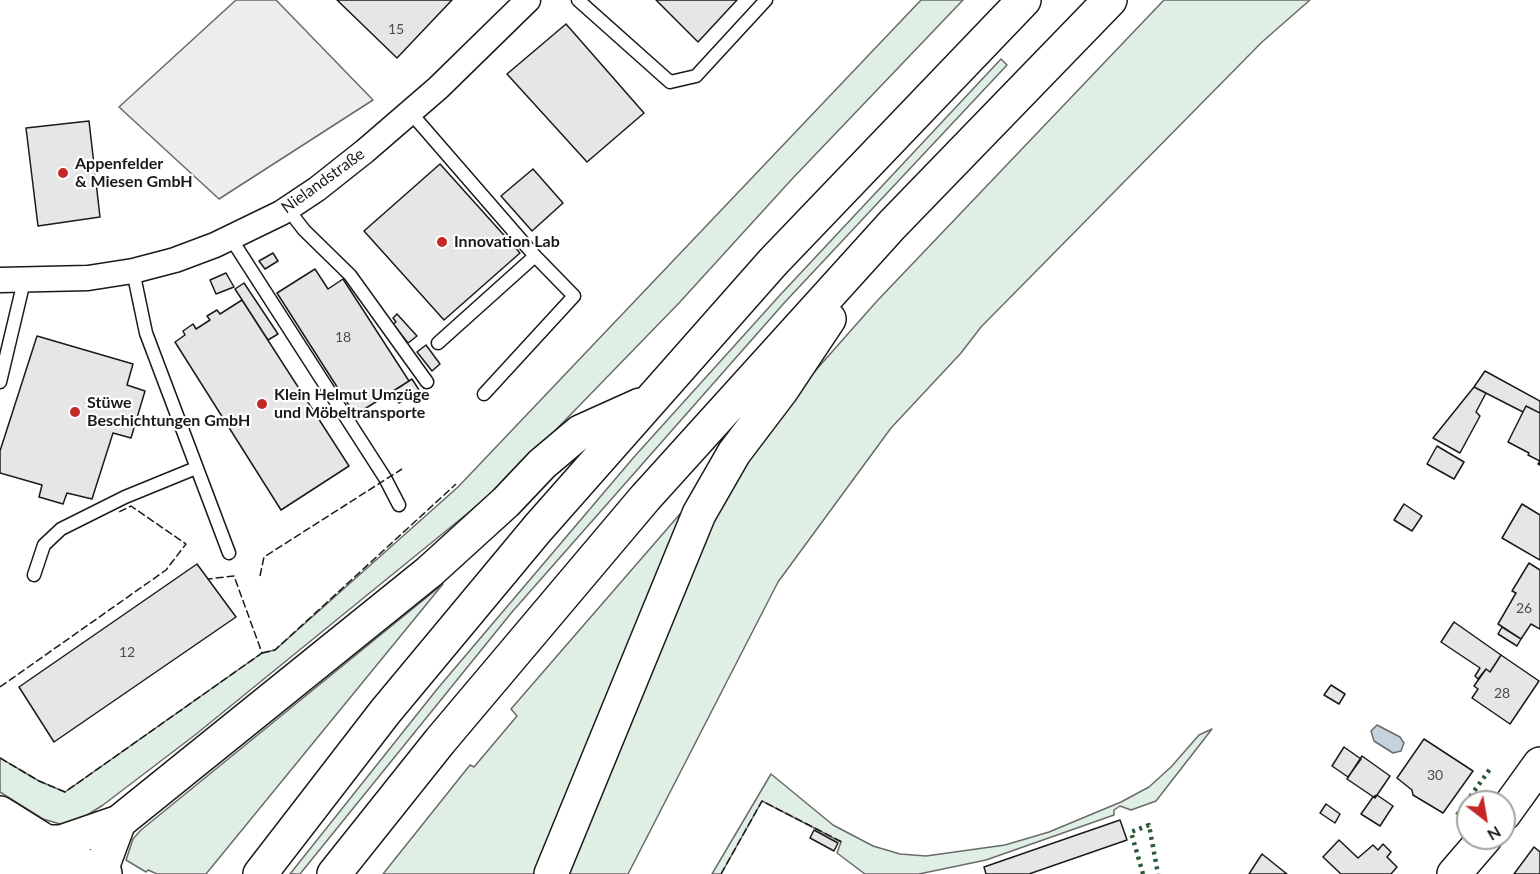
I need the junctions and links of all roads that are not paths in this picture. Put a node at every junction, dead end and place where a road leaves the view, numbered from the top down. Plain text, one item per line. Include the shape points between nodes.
1 (528, 0) edge
2 (578, 0) edge
3 (766, 0) edge
4 (1024, 0) edge
5 (1110, 0) edge
6 (410, 112) junction
7 (287, 208) junction
8 (892, 225) junction
9 (230, 237) junction
10 (536, 256) junction
11 (133, 271) junction
12 (0, 280) edge
13 (24, 281) junction
14 (438, 344) dead end
15 (0, 382) edge
16 (427, 382) dead end
17 (484, 394) dead end
18 (651, 400) junction
19 (196, 468) junction
20 (399, 505) dead end
21 (229, 553) dead end
22 (34, 575) dead end
23 (1540, 764) edge
24 (1516, 797) edge
25 (0, 813) edge
26 (119, 822) junction
27 (47, 842) junction
28 (1, 844) edge
29 (1475, 850) edge
30 (15, 874) edge
31 (57, 874) edge
32 (89, 874) edge
33 (105, 874) edge
34 (260, 874) edge
35 (334, 874) edge
36 (551, 874) edge
37 (1454, 874) edge

1 - 6 street, Nielandstraße
2 - 3 lane via 670,82 696,76
4 - 18 main road via 781,254
5 - 8 main road
6 - 7 street, Nielandstraße via 317,189
6 - 10 lane
7 - 9 street, Nielandstraße
7 - 16 lane via 350,275
8 - 35 main road via 645,498 447,732
8 - 36 main road via 781,391 734,453 699,514
9 - 11 street, Nielandstraße via 175,260
9 - 20 lane
10 - 14 lane
10 - 17 lane via 574,296
11 - 13 street, Nielandstraße via 88,279
11 - 19 lane via 146,333
12 - 13 street, Nielandstraße
13 - 15 lane
18 - 26 main road via 580,432 429,572
18 - 34 main road via 538,528 393,703
19 - 21 lane
19 - 22 lane via 61,529 44,545
23 - 24 main road
25 - 27 main road
26 - 27 main road via 61,842
26 - 33 main road via 103,865
27 - 32 main road via 85,866
28 - 30 main road
28 - 31 main road
29 - 37 main road

